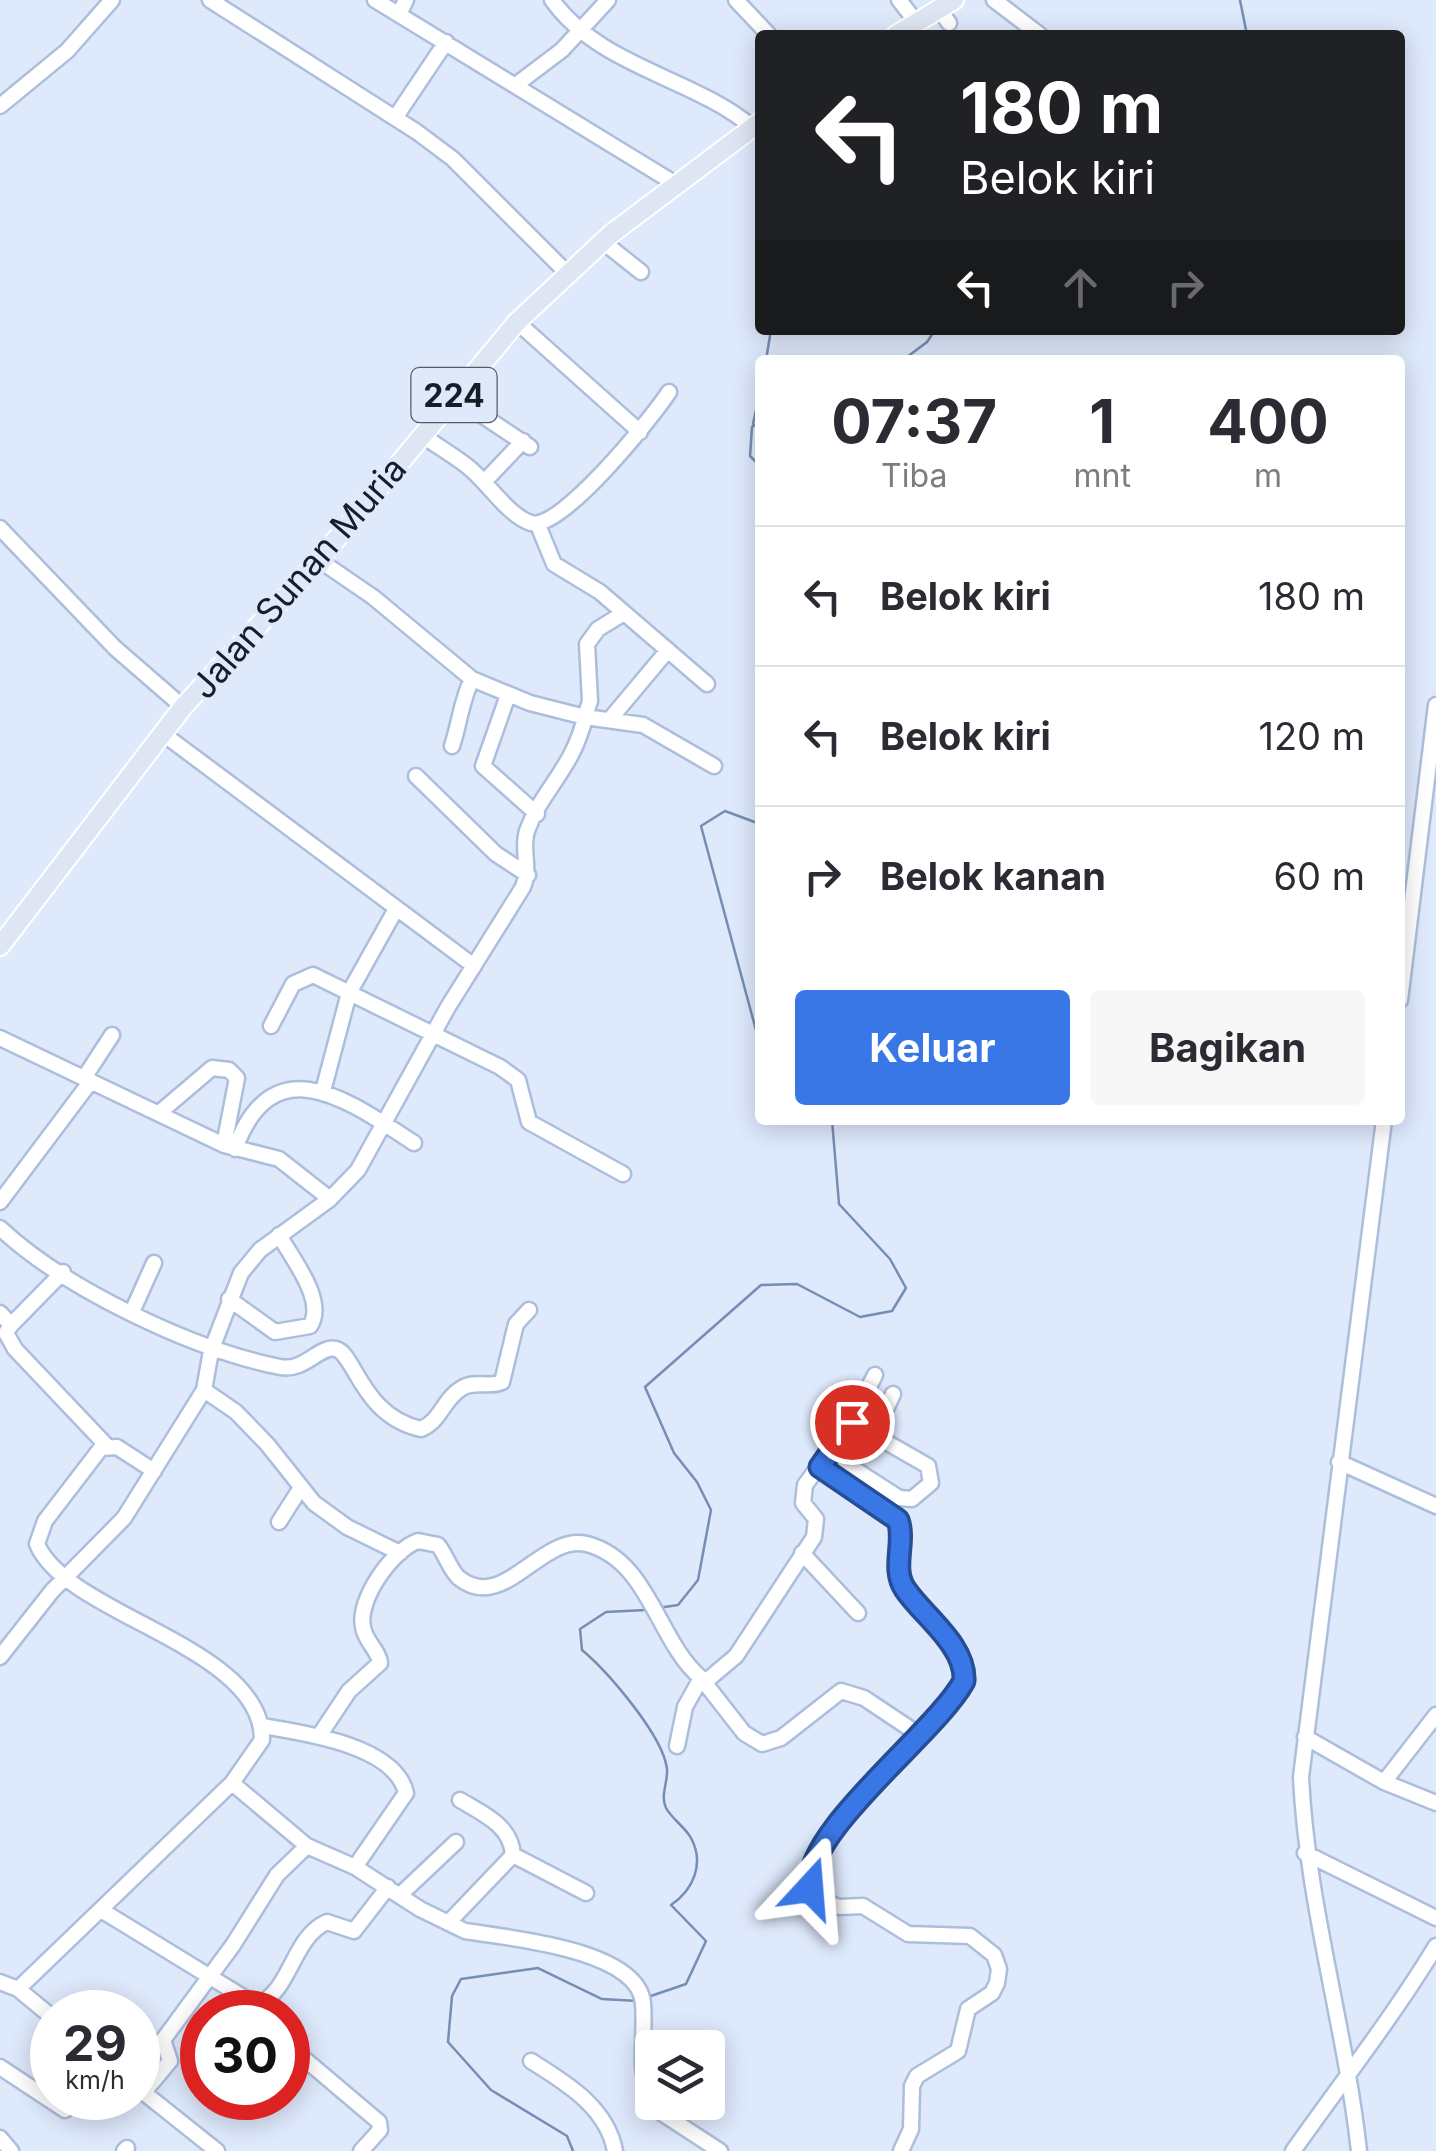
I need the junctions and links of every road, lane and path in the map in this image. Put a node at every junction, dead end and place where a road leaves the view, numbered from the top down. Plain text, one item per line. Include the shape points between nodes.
1 (112, 0) edge
2 (210, 0) edge
3 (375, 0) edge
4 (552, 0) edge
5 (608, 0) edge
6 (736, 0) edge
7 (899, 0) edge
8 (994, 0) edge
9 (230, 4) edge
10 (403, 7) edge
11 (948, 11) edge
12 (917, 23) junction
13 (582, 28) junction
14 (764, 30) edge
15 (905, 30) edge
16 (1033, 30) edge
17 (446, 42) junction
18 (517, 84) junction
19 (0, 106) edge
20 (395, 118) junction
21 (755, 123) edge
22 (755, 125) edge
23 (674, 183) junction
24 (602, 242) junction
25 (566, 272) junction
26 (640, 272) dead end
27 (517, 322) junction
28 (669, 392) dead end
29 (453, 396) junction
30 (640, 432) junction
31 (422, 435) junction
32 (485, 482) junction
33 (538, 525) junction
34 (0, 528) edge
35 (319, 560) junction
36 (624, 614) junction
37 (668, 650) junction
38 (472, 679) junction
39 (707, 684) dead end
40 (508, 696) junction
41 (1436, 705) edge
42 (183, 706) junction
43 (586, 717) junction
44 (611, 718) junction
45 (162, 733) junction
46 (452, 746) dead end
47 (714, 766) dead end
48 (416, 776) dead end
49 (537, 814) junction
50 (528, 875) junction
51 (396, 909) junction
52 (0, 946) edge
53 (1405, 959) edge
54 (474, 966) junction
55 (349, 994) junction
56 (271, 1026) dead end
57 (112, 1035) dead end
58 (433, 1036) junction
59 (0, 1038) edge
60 (88, 1079) junction
61 (323, 1091) junction
62 (159, 1113) junction
63 (386, 1125) junction
64 (1383, 1125) edge
65 (414, 1143) dead end
66 (229, 1147) junction
67 (623, 1174) dead end
68 (330, 1199) junction
69 (0, 1202) edge
70 (0, 1228) edge
71 (279, 1236) junction
72 (154, 1263) dead end
73 (62, 1272) junction
74 (229, 1299) junction
75 (529, 1310) dead end
76 (132, 1312) junction
77 (5, 1319) edge
78 (212, 1351) junction
79 (875, 1375) dead end
80 (204, 1390) junction
81 (893, 1394) dead end
82 (852, 1422) junction
83 (874, 1434) junction
84 (106, 1445) junction
85 (830, 1454) junction
86 (1339, 1462) junction
87 (820, 1467) junction
88 (154, 1471) junction
89 (300, 1488) junction
90 (1436, 1506) edge
91 (278, 1522) dead end
92 (400, 1552) junction
93 (802, 1553) junction
94 (66, 1577) junction
95 (858, 1614) dead end
96 (0, 1657) edge
97 (703, 1680) junction
98 (1436, 1716) edge
99 (262, 1726) junction
100 (918, 1734) junction
101 (318, 1736) junction
102 (1305, 1736) junction
103 (677, 1746) dead end
104 (232, 1782) junction
105 (1384, 1782) junction
106 (460, 1800) dead end
107 (1436, 1802) edge
108 (456, 1842) dead end
109 (308, 1846) junction
110 (1305, 1853) junction
111 (513, 1855) junction
112 (355, 1867) junction
113 (394, 1891) junction
114 (586, 1893) dead end
115 (102, 1910) junction
116 (1436, 1918) edge
117 (448, 1923) junction
118 (1436, 1946) edge
119 (212, 1974) junction
120 (0, 1982) edge
121 (18, 1989) junction
122 (232, 1990) edge
123 (274, 1990) edge
124 (30, 1999) edge
125 (641, 2030) edge
126 (531, 2061) dead end
127 (310, 2064) edge
128 (0, 2067) edge
129 (1350, 2067) junction
130 (160, 2071) edge
131 (30, 2087) edge
132 (160, 2105) edge
133 (672, 2120) edge
134 (0, 2138) edge
135 (11, 2151) edge
136 (217, 2151) edge
137 (362, 2151) edge
138 (615, 2151) edge
139 (720, 2151) edge
140 (901, 2151) edge
141 (1293, 2151) edge
142 (1360, 2151) edge

1 - 19 street via 67,51
2 - 9 street
3 - 10 street
4 - 13 street
5 - 13 street
6 - 14 street
7 - 12 street
8 - 16 street
9 - 20 street
10 - 17 street
11 - 12 main road
12 - 15 main road
13 - 18 street
13 - 21 street via 611,51
17 - 18 street
17 - 20 street
18 - 23 street
20 - 25 street via 452,159
22 - 23 main road, Jalan Sunan Muria / 224
23 - 24 main road, Jalan Sunan Muria / 224
24 - 25 main road, Jalan Sunan Muria / 224
24 - 26 street
25 - 27 main road, Jalan Sunan Muria / 224
27 - 29 main road, Jalan Sunan Muria / 224
27 - 30 street
28 - 30 street
29 - 31 main road, Jalan Sunan Muria / 224
29 - 32 street via 526,444
30 - 33 street via 575,501
31 - 32 street
31 - 35 main road, Jalan Sunan Muria / 224
32 - 33 street via 521,518
33 - 36 street via 554,564
34 - 42 street via 115,648
35 - 38 street
35 - 42 main road, Jalan Sunan Muria / 224
36 - 37 street
36 - 43 street via 587,644
37 - 39 street
37 - 44 street
38 - 40 street
38 - 46 street
40 - 43 street
40 - 49 street via 483,766
41 - 53 street
42 - 45 main road, 224
43 - 44 street
43 - 49 street via 578,751
44 - 47 street via 643,725
45 - 51 street
45 - 52 main road, 224
48 - 50 street via 496,854
49 - 50 street via 526,834
50 - 54 street
51 - 54 street
51 - 55 street
54 - 58 street
55 - 56 street via 306,974 293,984
55 - 58 street
55 - 61 street
57 - 60 street
58 - 63 street
58 - 67 street via 511,1074 529,1122
59 - 60 street
60 - 62 street
60 - 69 street
61 - 63 street
61 - 66 street via 271,1094
62 - 66 street
62 - 66 street via 212,1068 229,1070 236,1078
63 - 65 street
63 - 68 street
64 - 86 street
66 - 68 street via 294,1166
68 - 71 street
70 - 73 street
71 - 74 street via 241,1273
71 - 74 street via 309,1288 316,1310 310,1326 275,1332
72 - 76 street
73 - 76 street
73 - 77 street
74 - 78 street
75 - 78 street via 516,1324 502,1382 458,1390 434,1423 421,1429 382,1411 337,1349 286,1368
76 - 78 street
77 - 84 street via 15,1349
78 - 80 street
79 - 82 street
80 - 88 street
80 - 89 street via 268,1444
81 - 83 street
82 - 83 street
82 - 85 street
83 - 85 street via 928,1466 931,1483 922,1493 899,1498
84 - 88 street
84 - 94 street via 40,1532 41,1555
85 - 87 street
86 - 90 street
86 - 102 street
87 - 93 street via 802,1494 816,1528
87 - 100 street via 898,1520 901,1585 965,1671 960,1689
88 - 94 street via 124,1518
89 - 91 street
89 - 92 street via 347,1527
92 - 97 street via 418,1540 438,1545 455,1573 478,1585 512,1579 564,1545 589,1545 620,1563
92 - 101 street via 361,1617 380,1664 349,1691
93 - 95 street
93 - 97 street via 736,1656
94 - 96 street
94 - 99 street via 232,1679
97 - 100 street via 744,1733 762,1744 782,1738 840,1691 864,1698
97 - 103 street via 685,1708
98 - 105 street
99 - 101 street
99 - 104 street via 262,1740
100 - 140 street via 839,1823 808,1876 815,1898 827,1905 862,1906 908,1934 970,1936 999,1969 992,1993 964,2016 958,2051 917,2076 911,2129
101 - 112 street via 365,1754 406,1788 398,1810
102 - 105 street
102 - 110 street
104 - 109 street
104 - 115 street
105 - 107 street
106 - 111 street via 504,1830
108 - 113 street
109 - 112 street
109 - 119 street via 266,1889
110 - 116 street
110 - 129 street
111 - 114 street
111 - 117 street
112 - 113 street
113 - 117 street
113 - 123 street via 354,1930 328,1922 311,1932
115 - 119 street
115 - 121 street
117 - 125 street via 587,1955 630,1976 642,1999
118 - 129 street
119 - 122 street
119 - 130 street via 163,2040 170,2061
120 - 121 street
121 - 124 street
126 - 138 street via 594,2109
127 - 137 street via 379,2122
128 - 131 street
129 - 141 street
129 - 142 street
132 - 136 street
133 - 139 street
134 - 135 street

